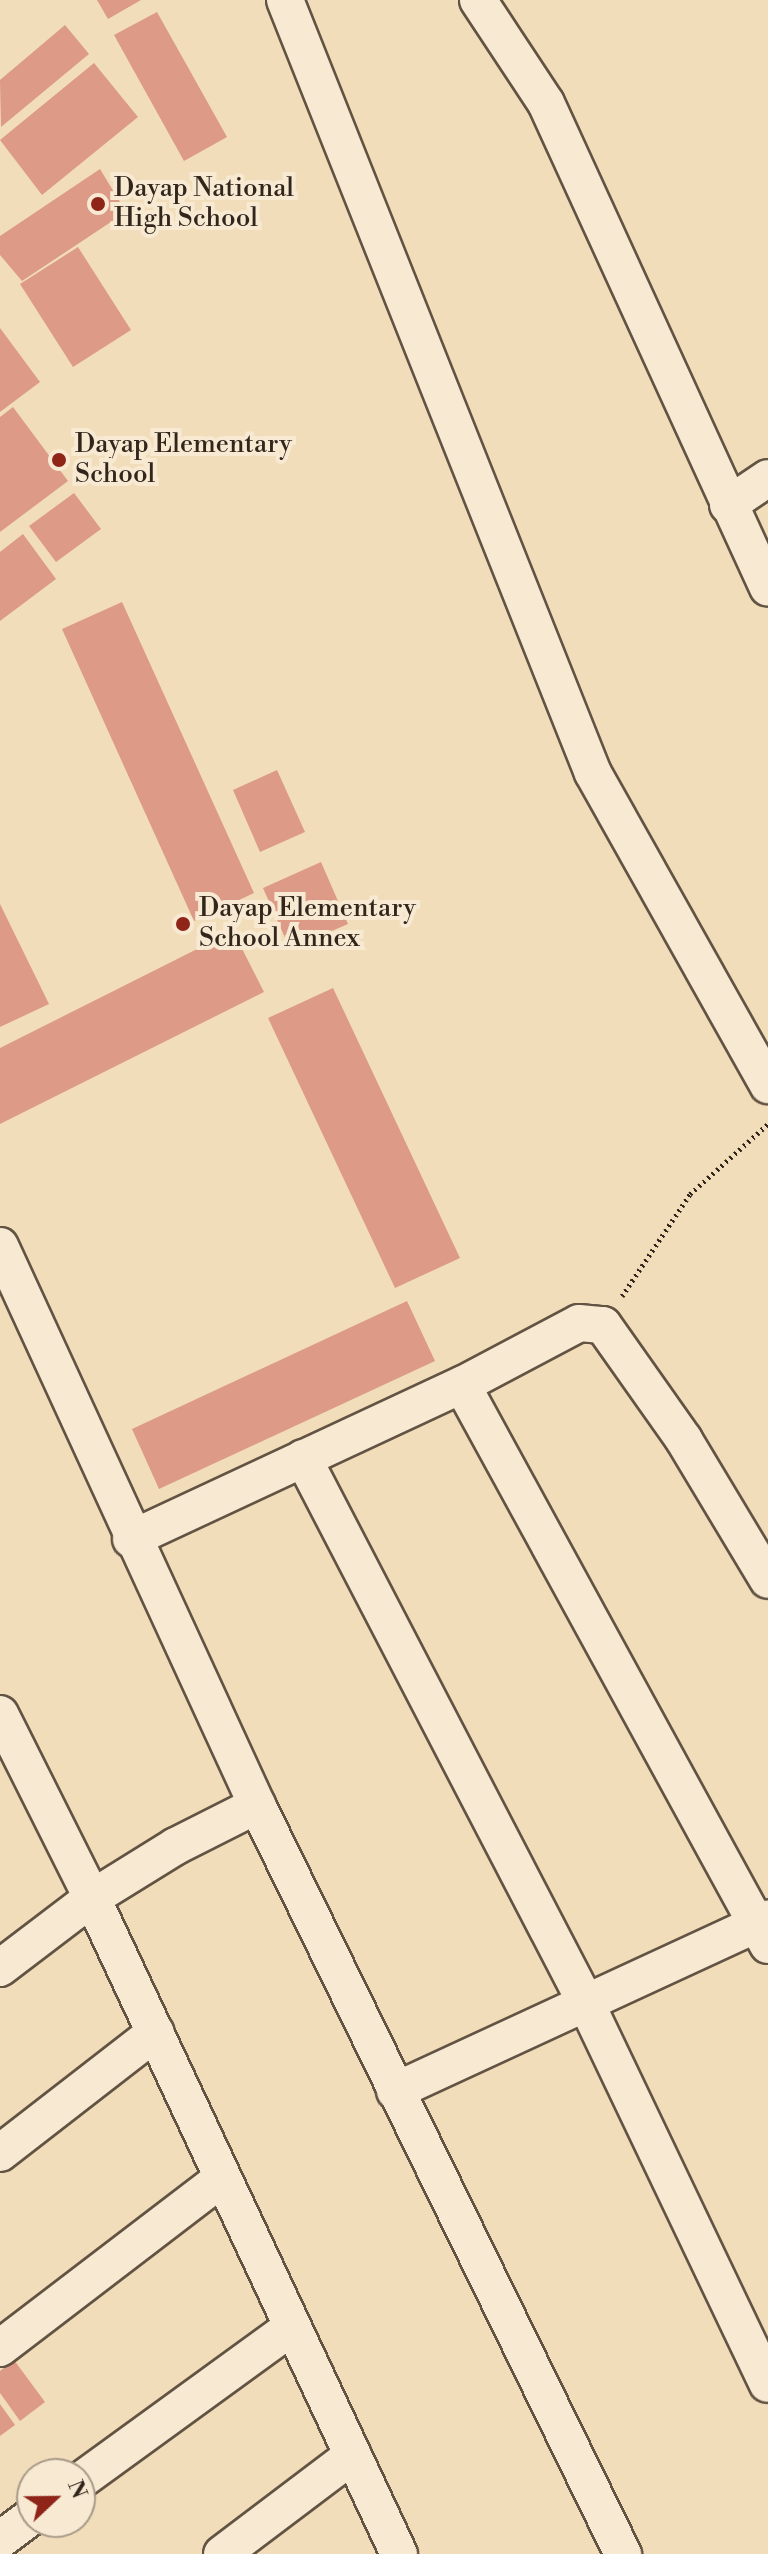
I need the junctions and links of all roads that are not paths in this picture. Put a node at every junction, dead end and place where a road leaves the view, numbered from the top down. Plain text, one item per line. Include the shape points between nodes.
1 (285, 0) edge
2 (478, 0) edge
3 (768, 478) edge
4 (728, 505) junction
5 (768, 588) edge
6 (768, 1085) edge
7 (0, 1246) edge
8 (462, 1385) junction
9 (303, 1458) junction
10 (131, 1539) junction
11 (768, 1580) edge
12 (0, 1714) edge
13 (11, 1770) edge
14 (257, 1805) junction
15 (92, 1898) junction
16 (765, 1929) edge
17 (0, 1968) edge
18 (585, 2001) junction
19 (156, 2032) junction
20 (395, 2091) junction
21 (0, 2153) edge
22 (222, 2178) junction
23 (292, 2327) junction
24 (0, 2348) edge
25 (768, 2384) edge
26 (353, 2455) junction
27 (96, 2469) edge
28 (259, 2542) edge
29 (222, 2554) edge
30 (399, 2554) edge
31 (623, 2554) edge

1 - 6 street via 593,773
2 - 4 street via 546,103
3 - 4 street
4 - 5 street
7 - 10 street
8 - 9 street
8 - 11 street via 579,1323 603,1325 684,1440
8 - 16 street
9 - 10 street
9 - 18 street
10 - 14 street
12 - 13 street
13 - 15 street
14 - 15 street via 176,1846
14 - 20 street
15 - 17 street
15 - 19 street
16 - 18 street
18 - 20 street
18 - 25 street
19 - 21 street
19 - 22 street
20 - 31 street
22 - 23 street
22 - 24 street
23 - 26 street
23 - 27 street
26 - 28 street
26 - 30 street
28 - 29 street

